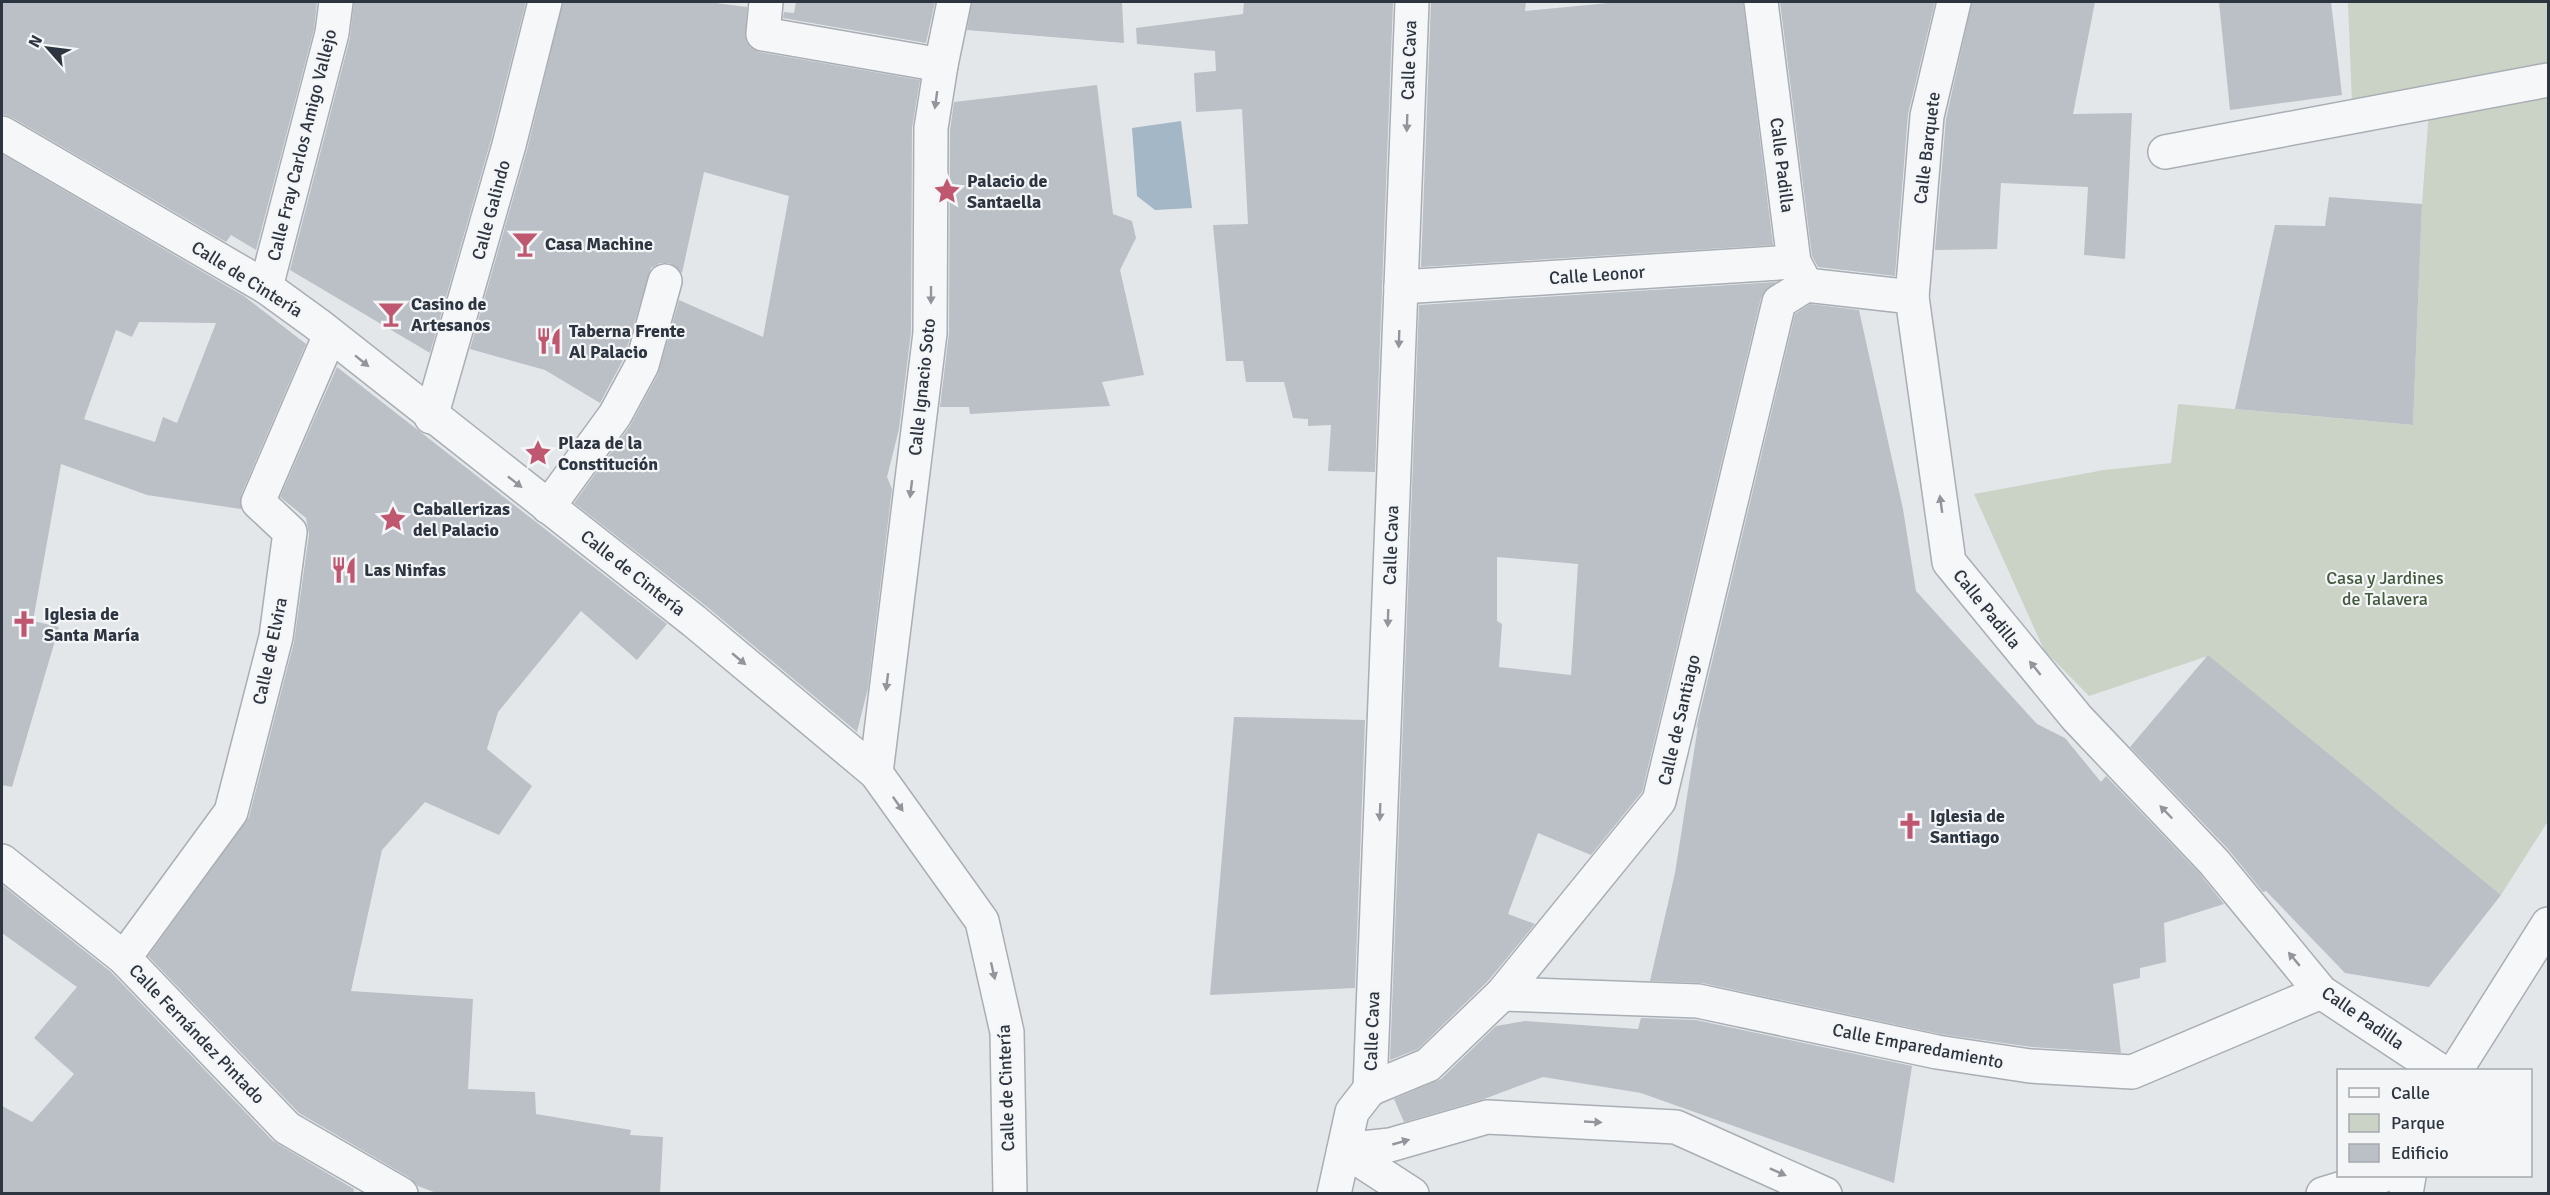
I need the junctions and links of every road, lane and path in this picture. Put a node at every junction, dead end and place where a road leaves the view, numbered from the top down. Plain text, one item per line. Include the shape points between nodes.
1 (336, 2) edge
2 (545, 2) edge
3 (766, 2) edge
4 (954, 2) edge
5 (1412, 2) edge
6 (1761, 2) edge
7 (1954, 2) edge
8 (941, 64) junction
9 (2548, 80) edge
10 (2, 133) edge
11 (2165, 152) dead end
12 (1800, 273) junction
13 (665, 280) dead end
14 (266, 287) junction
15 (1401, 287) junction
16 (1912, 297) junction
17 (330, 334) junction
18 (432, 417) junction
19 (548, 507) junction
20 (876, 773) junction
21 (2, 861) edge
22 (2548, 924) edge
23 (124, 958) junction
24 (2321, 992) junction
25 (1502, 994) junction
26 (2436, 1069) edge
27 (2457, 1069) edge
28 (1370, 1089) junction
29 (1344, 1150) junction
30 (2379, 1177) edge
31 (2409, 1177) edge
32 (401, 1194) edge
33 (1010, 1194) edge
34 (1334, 1194) edge
35 (1412, 1194) edge
36 (1825, 1194) edge
37 (2323, 1194) edge
38 (2406, 1194) edge

1 - 14 street, Calle Fray Carlos Amigo Vallejo via 332,33
2 - 18 street, Calle Galindo
3 - 8 street via 763,34
4 - 8 street, Calle Ignacio Soto
5 -> 15 street, Calle Cava
6 - 12 street, Calle Padilla
7 - 16 street, Calle Barquete via 1927,116
8 -> 20 street, Calle Ignacio Soto via 932,128 930,333
9 - 11 street
10 - 14 street, Calle de Cintería
12 - 15 street, Calle Leonor
12 - 16 street
12 - 25 street, Calle de Santiago via 1779,302 1659,801
13 - 19 street via 642,365 615,415
14 - 17 street, Calle de Cintería
15 -> 28 street, Calle Cava
24 -> 16 street, Calle Padilla via 2214,862 2077,718 1949,562
17 -> 18 street, Calle de Cintería
17 - 23 street, Calle de Elvira via 258,502 290,532 276,637 231,812
18 -> 19 street, Calle de Cintería
19 -> 20 street, Calle de Cintería via 694,621
20 -> 33 street, Calle de Cintería via 982,921 1007,1032
21 - 23 street, Calle Fernández Pintado
22 - 27 street
23 - 32 street, Calle Fernández Pintado via 287,1128
24 - 25 street, Calle Emparedamiento via 2132,1072 2030,1066 1937,1052 1698,1001
24 - 26 street, Calle Padilla
25 - 28 street, Calle de Santiago via 1428,1065
28 - 29 street via 1352,1112
29 - 34 street
29 - 35 street
29 -> 36 street via 1390,1145 1487,1117 1676,1127
30 - 37 street
31 - 38 street

